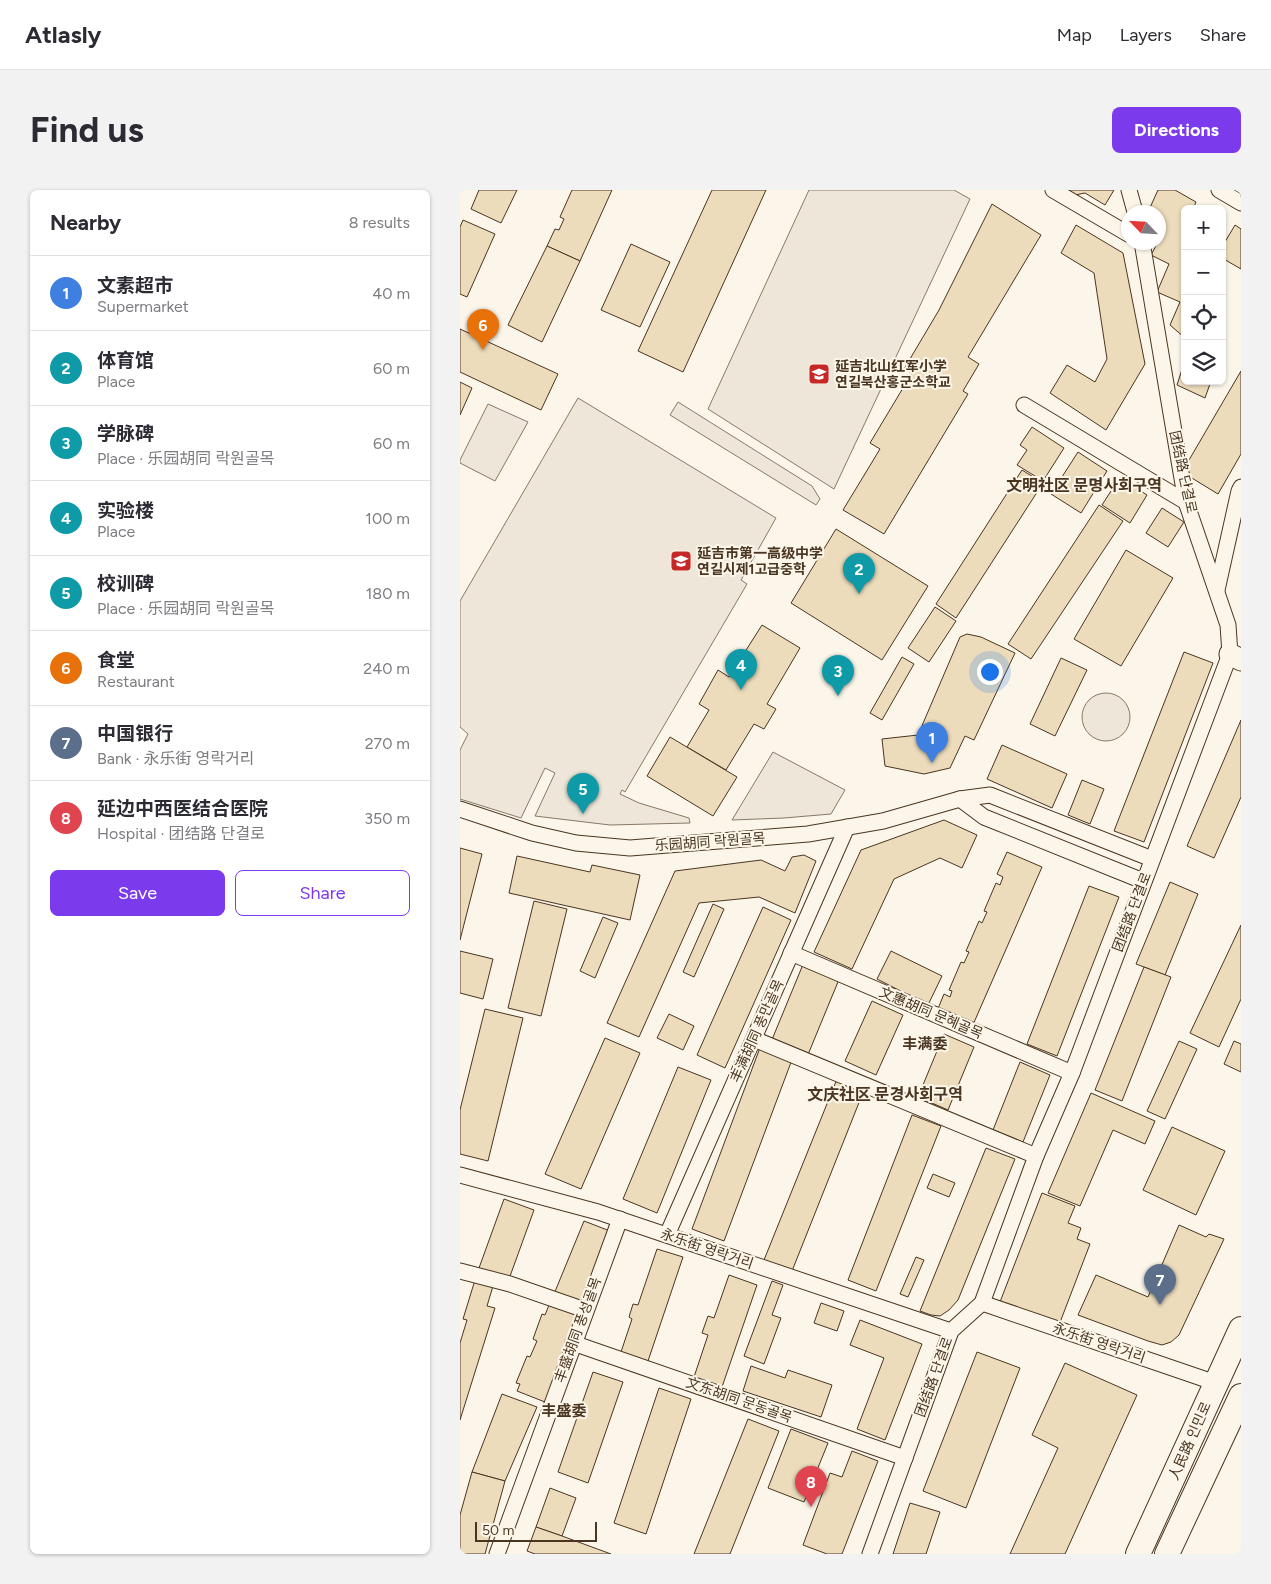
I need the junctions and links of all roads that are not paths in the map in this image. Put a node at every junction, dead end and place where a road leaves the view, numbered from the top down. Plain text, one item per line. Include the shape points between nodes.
1 (1053, 190) edge
2 (1129, 190) edge
3 (1219, 190) edge
4 (1241, 203) edge
5 (1133, 205) edge
6 (1121, 230) edge
7 (1143, 250) edge
8 (1024, 406) dead end
9 (1241, 487) edge
10 (1186, 502) junction
11 (1217, 590) junction
12 (1236, 657) edge
13 (960, 799) junction
14 (460, 809) edge
15 (847, 827) junction
16 (1152, 859) junction
17 (1143, 881) junction
18 (791, 953) junction
19 (754, 1038) junction
20 (1072, 1073) junction
21 (1036, 1156) junction
22 (460, 1175) edge
23 (620, 1219) junction
24 (667, 1235) junction
25 (460, 1271) edge
26 (982, 1304) junction
27 (585, 1310) junction
28 (1241, 1329) edge
29 (951, 1332) junction
30 (573, 1343) junction
31 (1216, 1383) junction
32 (1241, 1396) edge
33 (905, 1458) junction
34 (496, 1554) edge
35 (870, 1554) edge
36 (1138, 1554) edge
37 (1167, 1554) edge

1 - 6 street
2 - 5 street
3 - 4 street
7 - 10 street, 团结路 단결로
8 - 10 street
9 - 11 street
10 - 11 street, 团结路 단결로
11 - 12 street, 团结路 단결로
12 - 16 street, 团结路 단결로
13 - 15 street, 乐园胡同 락원골목 via 883,821
13 - 16 street, 乐园胡同 락원골목 via 990,795
13 - 17 street via 984,818
14 - 15 street, 乐园胡同 락원골목 via 532,834 576,843 630,848 808,834
15 - 18 street, 丰满胡同 풍만골목
16 - 17 street, 团结路 단결로
17 - 20 street, 团结路 단결로
18 - 19 street, 丰满胡同 풍만골목
18 - 20 street, 文惠胡同 문혜골목
19 - 21 street
19 - 24 street, 丰满胡同 풍만골목
20 - 21 street, 团结路 단결로
21 - 26 street, 团结路 단결로
22 - 23 street, 永乐街 영락거리
23 - 24 street, 永乐街 영락거리
23 - 27 street, 丰盛胡同 풍성골목
24 - 29 street, 永乐街 영락거리
25 - 27 street
26 - 29 street, 团结路 단결로
26 - 31 street, 永乐街 영락거리
27 - 30 street, 丰盛胡同 풍성골목
28 - 31 main road, 人民路 인민로
29 - 33 street, 团结路 단결로
30 - 33 street, 文东胡同 문동골목
30 - 34 street, 丰盛胡同 풍성골목
31 - 36 main road, 人民路 인민로
32 - 37 main road, 人民路 인민로
33 - 35 street, 团结路 단결로

